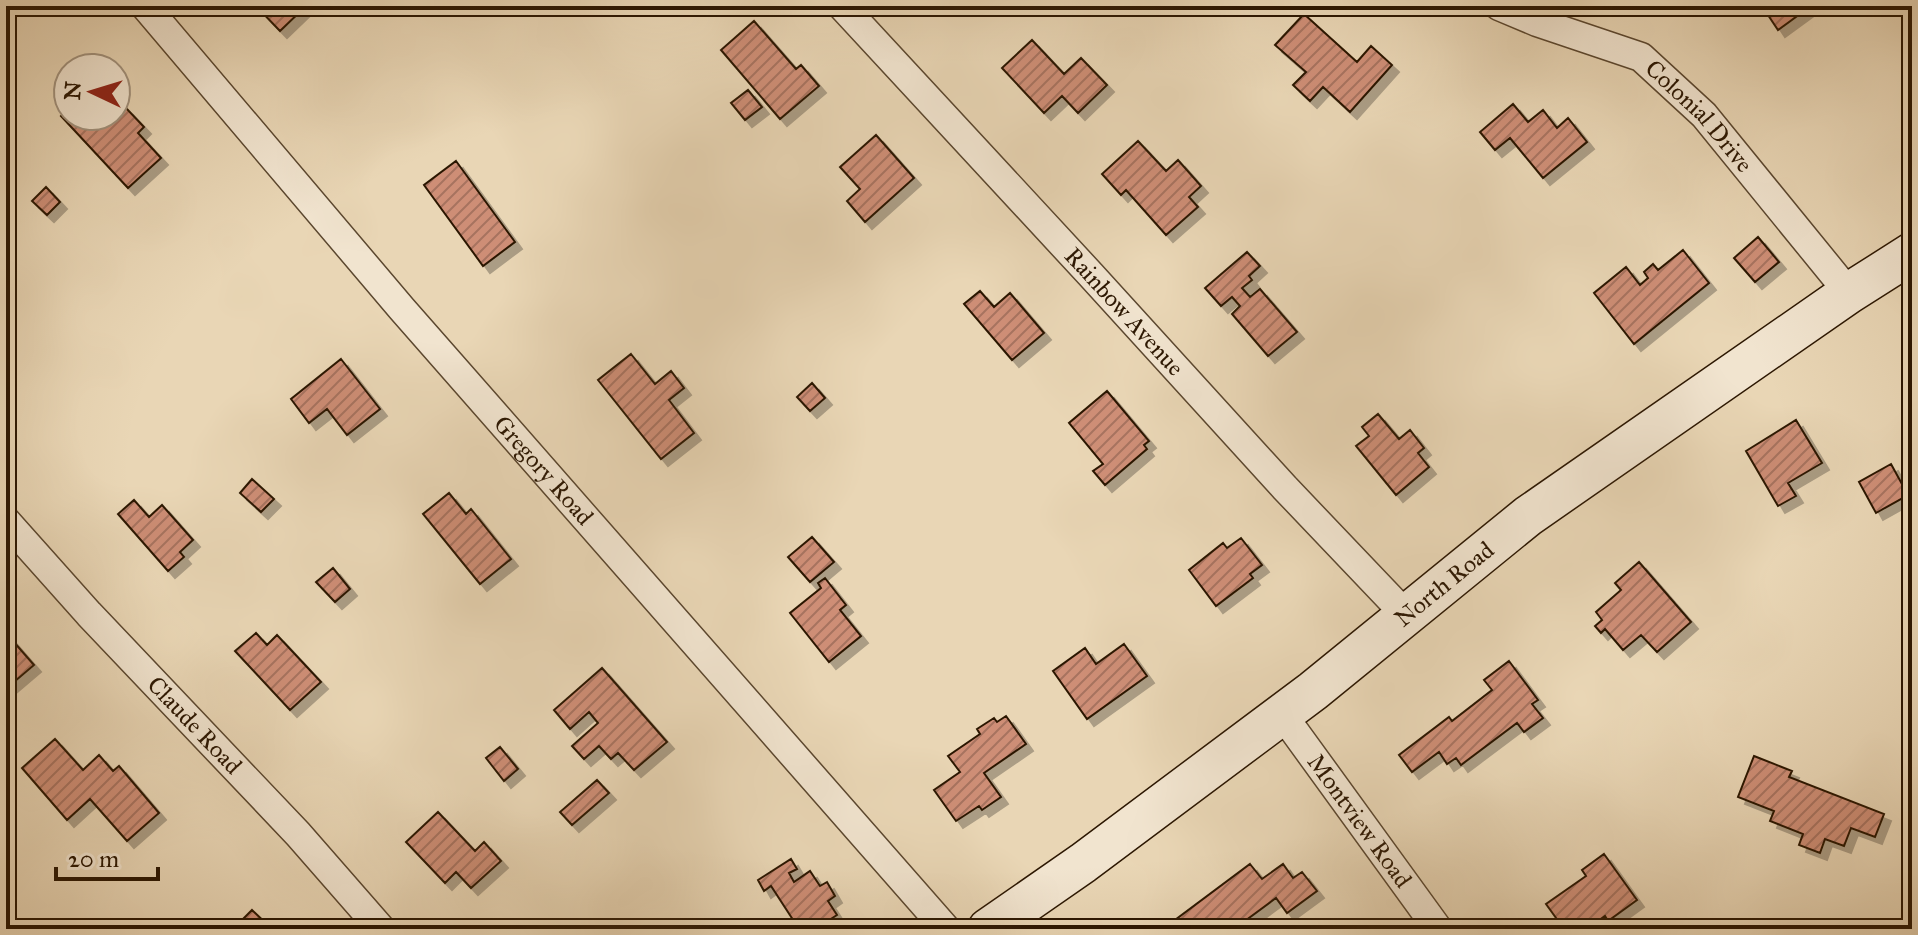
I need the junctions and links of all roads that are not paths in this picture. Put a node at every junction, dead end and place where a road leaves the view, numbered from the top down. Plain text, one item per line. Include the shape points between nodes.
1 (145, 6) edge
2 (842, 6) edge
3 (1499, 6) edge
4 (1912, 253) edge
5 (1849, 293) junction
6 (6, 521) edge
7 (1406, 615) junction
8 (1282, 714) junction
9 (381, 929) edge
10 (946, 929) edge
11 (988, 929) edge
12 (1438, 929) edge

1 - 10 street, Gregory Road via 402,309
2 - 7 street, Rainbow Avenue
3 - 5 street, Colonial Drive via 1641,57 1704,115
4 - 5 main road, North Road
5 - 7 main road, North Road via 1528,516
6 - 9 street, Claude Road
7 - 8 main road, North Road
8 - 11 main road, North Road
8 - 12 street, Montview Road

